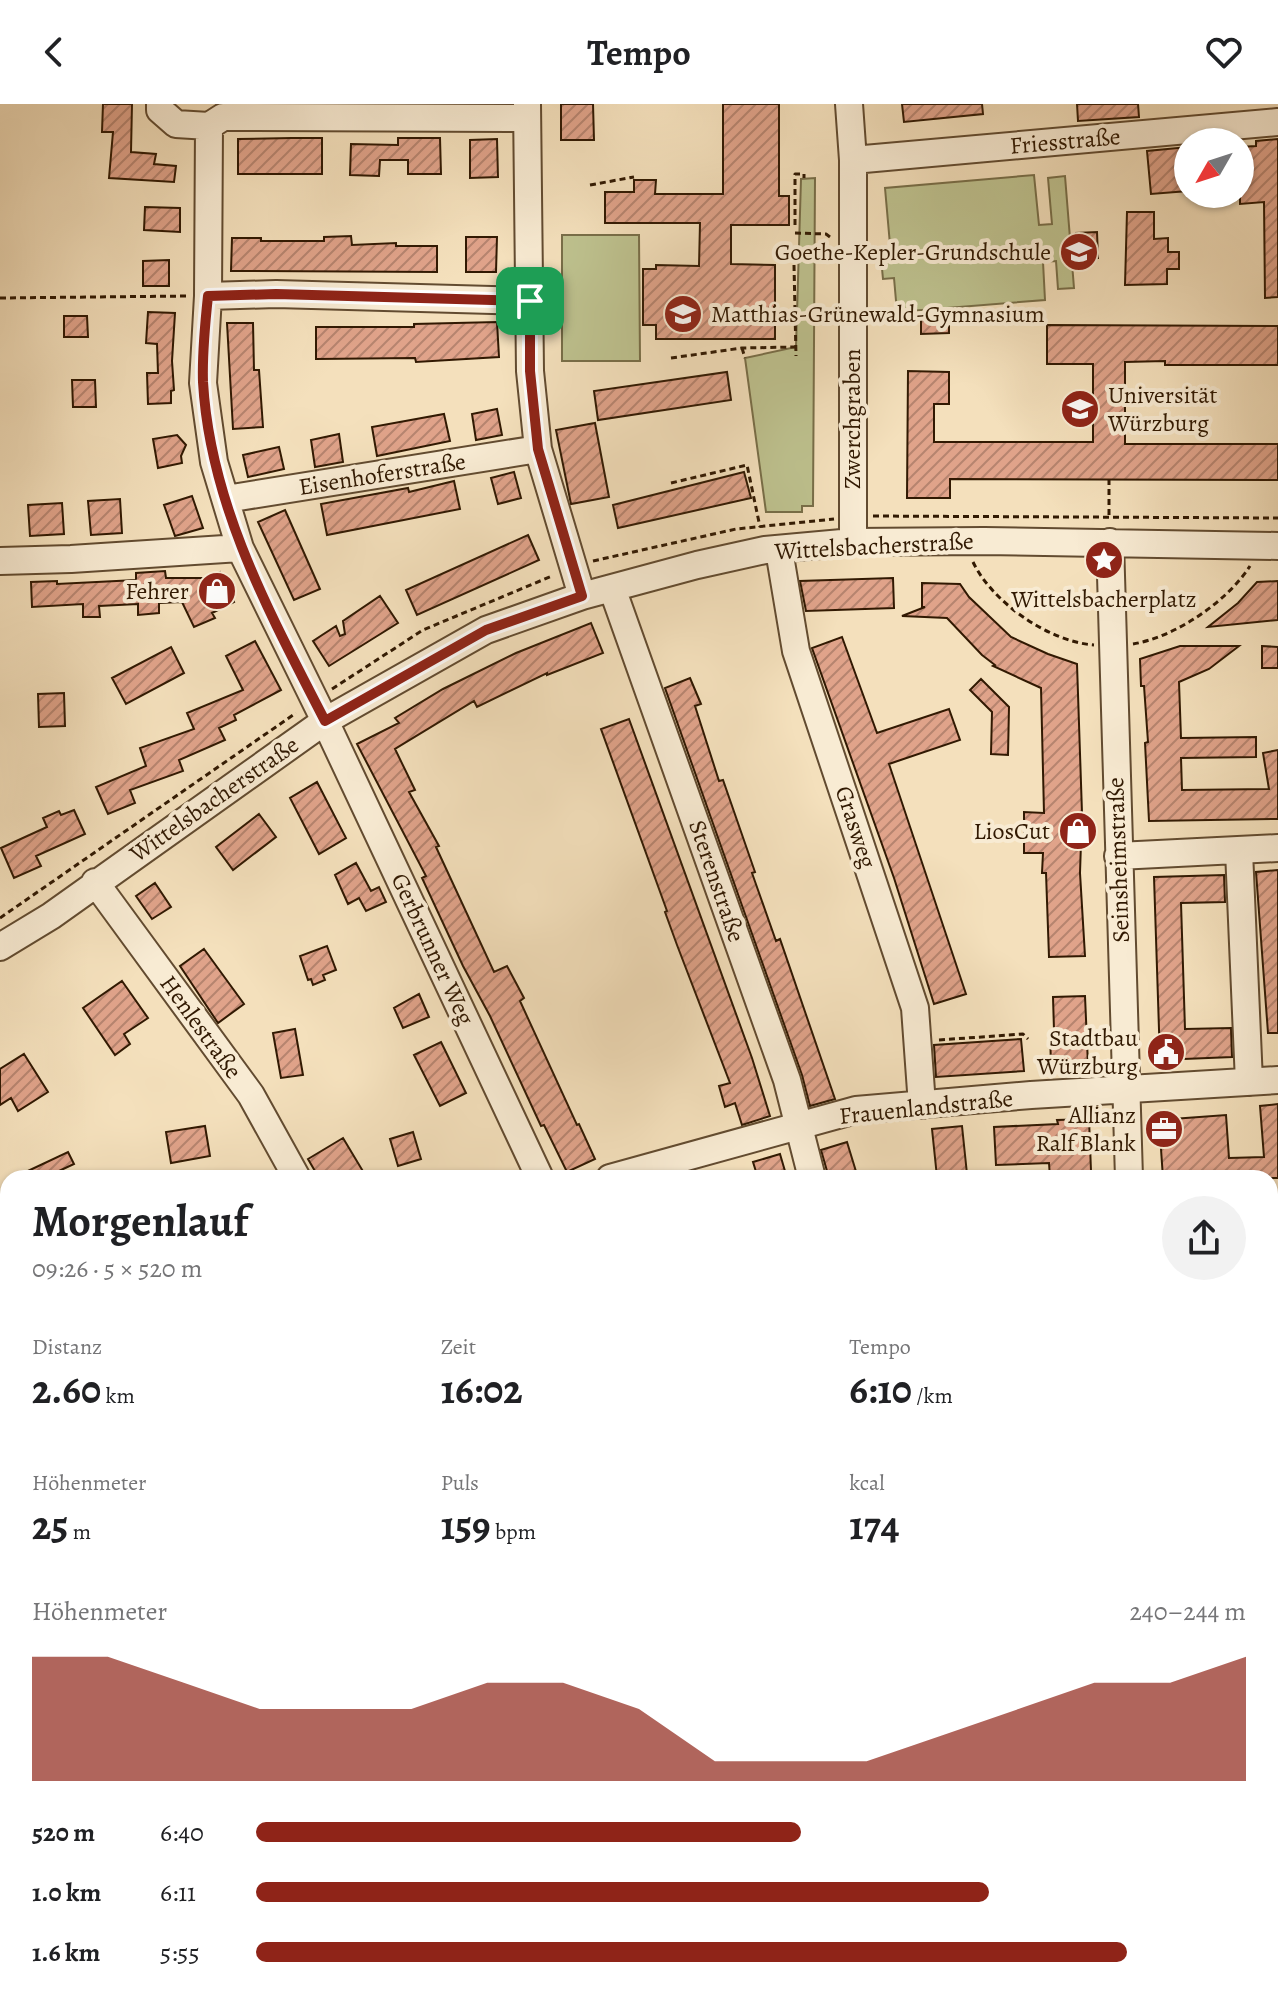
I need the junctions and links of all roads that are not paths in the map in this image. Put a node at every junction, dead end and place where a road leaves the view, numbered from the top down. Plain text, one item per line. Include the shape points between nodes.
1 (160, 104) edge
2 (849, 104) edge
3 (346, 110) edge
4 (527, 111) edge
5 (1278, 122) edge
6 (209, 126) junction
7 (853, 160) junction
8 (208, 296) junction
9 (530, 301) junction
10 (538, 449) junction
11 (226, 499) junction
12 (1110, 530) junction
13 (768, 542) junction
14 (853, 542) junction
15 (1278, 546) edge
16 (240, 548) junction
17 (0, 561) edge
18 (612, 588) junction
19 (582, 596) junction
20 (314, 714) junction
21 (1278, 848) edge
22 (1239, 851) junction
23 (1118, 856) junction
24 (95, 882) junction
25 (0, 947) edge
26 (1278, 1080) edge
27 (1249, 1082) junction
28 (1126, 1089) junction
29 (922, 1105) junction
30 (799, 1126) junction
31 (293, 1170) edge
32 (536, 1170) edge
33 (639, 1170) edge
34 (810, 1170) edge
35 (1129, 1170) edge

1 - 6 street via 176,124
2 - 7 street, Zwerchgraben
3 - 4 street
3 - 6 street via 223,117
4 - 9 street
5 - 7 street, Friesstraße
6 - 8 street, Gerbrunner Weg
7 - 14 street, Zwerchgraben
8 - 9 street
8 - 11 street, Gerbrunner Weg via 203,383 214,462
9 - 10 street
10 - 11 street, Eisenhoferstraße
10 - 19 street
11 - 16 street, Gerbrunner Weg
12 - 14 street, Wittelsbacherstraße
12 - 15 street, Wittelsbacherstraße
12 - 23 street, Seinsheimstraße
13 - 14 street, Wittelsbacherstraße
13 - 18 street, Wittelsbacherstraße
13 - 29 street, Grasweg via 796,651 915,1008
16 - 17 street
16 - 20 street, Gerbrunner Weg
18 - 19 street, Wittelsbacherstraße
18 - 30 street, Sterenstraße
19 - 20 street, Wittelsbacherstraße via 486,630
20 - 24 street, Wittelsbacherstraße
20 - 32 street, Gerbrunner Weg
21 - 22 street
22 - 23 street
22 - 27 street
23 - 28 street, Seinsheimstraße
24 - 25 street, Wittelsbacherstraße
24 - 31 street, Henlestraße via 251,1095
26 - 27 street, Frauenlandstraße
27 - 28 street, Frauenlandstraße
28 - 29 street, Frauenlandstraße
28 - 35 street, Seinsheimstraße
29 - 30 street, Frauenlandstraße via 856,1110
30 - 33 street, Frauenlandstraße
30 - 34 street, Sterenstraße

